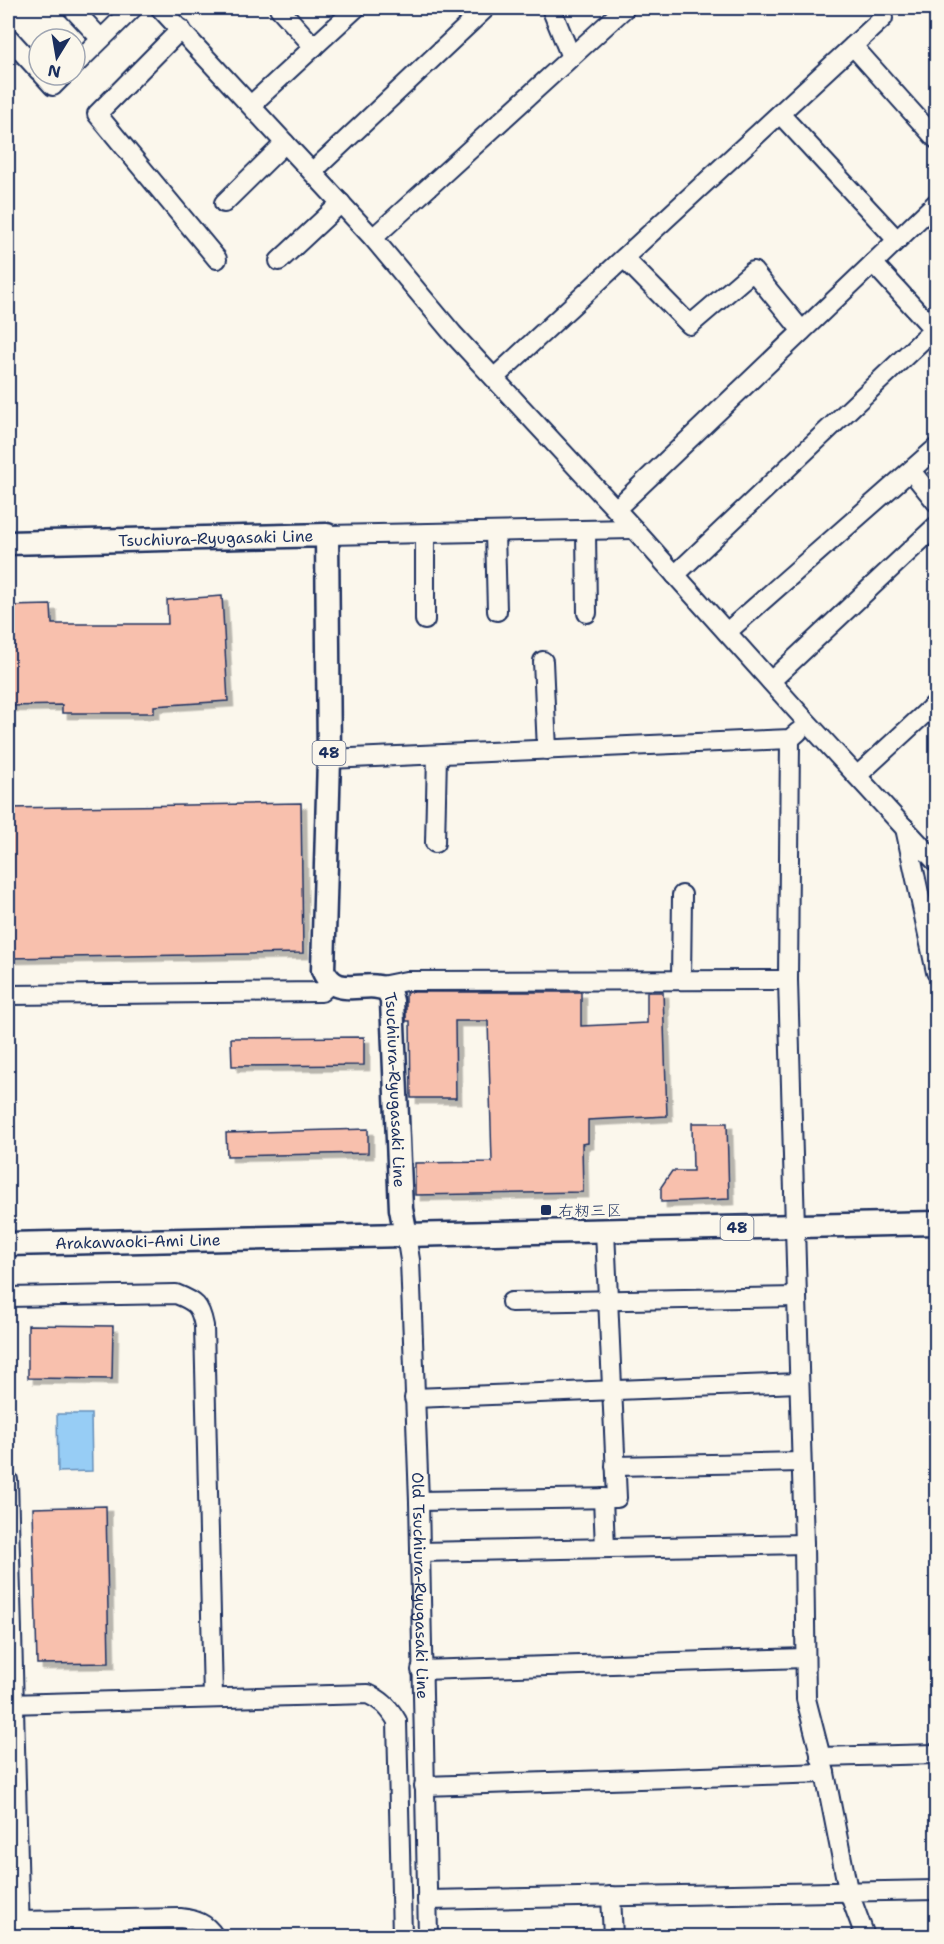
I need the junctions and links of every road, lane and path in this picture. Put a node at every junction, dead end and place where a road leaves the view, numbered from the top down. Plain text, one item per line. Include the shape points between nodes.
1 (72, 8) edge
2 (134, 8) edge
3 (160, 8) edge
4 (279, 8) edge
5 (356, 8) edge
6 (486, 8) edge
7 (550, 8) edge
8 (625, 8) edge
9 (883, 18) dead end
10 (181, 30) junction
11 (8, 37) edge
12 (101, 39) junction
13 (314, 46) junction
14 (853, 46) junction
15 (87, 53) edge
16 (571, 57) junction
17 (27, 58) edge
18 (250, 105) junction
19 (780, 114) junction
20 (936, 139) edge
21 (285, 143) junction
22 (312, 172) junction
23 (224, 203) dead end
24 (341, 203) junction
25 (935, 207) edge
26 (373, 237) junction
27 (897, 240) junction
28 (624, 258) junction
29 (217, 259) dead end
30 (279, 261) dead end
31 (873, 263) junction
32 (802, 331) junction
33 (935, 331) edge
34 (494, 378) junction
35 (936, 448) edge
36 (910, 471) junction
37 (936, 502) edge
38 (616, 509) junction
39 (936, 526) edge
40 (634, 529) junction
41 (586, 530) junction
42 (495, 532) junction
43 (424, 534) junction
44 (327, 536) junction
45 (8, 543) edge
46 (675, 575) junction
47 (497, 611) dead end
48 (587, 613) dead end
49 (425, 620) dead end
50 (727, 632) junction
51 (543, 661) dead end
52 (771, 681) junction
53 (936, 703) edge
54 (808, 723) junction
55 (790, 739) junction
56 (547, 750) junction
57 (437, 755) junction
58 (329, 759) junction
59 (857, 776) junction
60 (904, 827) junction
61 (435, 843) dead end
62 (936, 862) edge
63 (682, 895) dead end
64 (936, 972) edge
65 (681, 980) junction
66 (789, 980) junction
67 (332, 982) junction
68 (381, 986) junction
69 (8, 995) edge
70 (936, 1223) edge
71 (795, 1226) junction
72 (604, 1231) junction
73 (406, 1235) junction
74 (8, 1244) edge
75 (797, 1297) junction
76 (8, 1298) edge
77 (608, 1301) junction
78 (511, 1302) dead end
79 (798, 1383) junction
80 (611, 1390) junction
81 (414, 1398) junction
82 (801, 1462) junction
83 (615, 1466) junction
84 (8, 1480) edge
85 (603, 1498) junction
86 (419, 1502) junction
87 (804, 1544) junction
88 (605, 1548) junction
89 (420, 1552) junction
90 (805, 1658) junction
91 (422, 1670) junction
92 (213, 1697) junction
93 (10, 1704) edge
94 (936, 1754) edge
95 (823, 1765) junction
96 (424, 1785) junction
97 (848, 1890) junction
98 (936, 1890) edge
99 (611, 1896) junction
100 (426, 1900) junction
101 (19, 1929) edge
102 (214, 1936) edge
103 (402, 1936) edge
104 (428, 1936) edge
105 (613, 1936) edge
106 (865, 1936) edge

1 - 12 street
2 - 12 street
3 - 10 street
4 - 13 street
5 - 13 street
6 - 22 street
7 - 16 street
8 - 16 street
9 - 14 street
10 - 18 street
10 - 29 street via 97,114
11 - 17 street
12 - 15 street
13 - 18 street
14 - 19 street
14 - 20 street
16 - 26 street
18 - 21 street
19 - 27 street
19 - 28 street
21 - 22 street
21 - 23 street
22 - 24 street
24 - 26 street
24 - 30 street
25 - 27 street
26 - 34 street
27 - 31 street
28 - 32 street via 690,325 753,271
28 - 34 street
31 - 32 street
31 - 33 street
32 - 38 street
33 - 46 street
34 - 38 street
35 - 36 street
36 - 37 street
36 - 50 street
38 - 40 street
39 - 52 street
40 - 41 street
40 - 46 street
41 - 42 street
41 - 48 street
42 - 43 street
42 - 47 street
43 - 44 street
43 - 49 street
44 - 45 main road, Tsuchiura-Ryugasaki Line
44 - 58 main road, Tsuchiura-Ryugasaki Line / 48
46 - 50 street
50 - 52 street
51 - 56 street
52 - 54 street
53 - 59 street
54 - 55 street
54 - 59 street
55 - 56 street
55 - 66 street
56 - 57 street
57 - 58 street
57 - 61 street
58 - 67 main road, Tsuchiura-Ryugasaki Line / 48 via 323,970
59 - 60 street
60 - 62 street
60 - 64 street
63 - 65 street
65 - 66 street
65 - 68 street via 406,981
66 - 71 street
67 - 68 main road, Tsuchiura-Ryugasaki Line via 344,987
67 - 69 street via 321,992
68 - 73 main road, Tsuchiura-Ryugasaki Line via 389,991 392,1001
70 - 71 main road, 48
71 - 72 main road, 48
71 - 75 street
72 - 73 main road, 48
72 - 77 street
73 - 74 main road, Arakawaoki-Ami Line
73 - 81 street, Old Tsuchiura-Ryugasaki Line
75 - 77 street
75 - 79 street
76 - 92 street via 176,1294 191,1300 202,1311
77 - 78 street
77 - 80 street
79 - 80 street
79 - 82 street
80 - 81 street
80 - 83 street
81 - 86 street, Old Tsuchiura-Ryugasaki Line
82 - 83 street
82 - 87 street
83 - 85 street via 617,1497
84 - 93 street
85 - 86 street
85 - 88 street
86 - 89 street, Old Tsuchiura-Ryugasaki Line
87 - 88 street
87 - 90 street
88 - 89 street
89 - 91 street, Old Tsuchiura-Ryugasaki Line
90 - 91 street
90 - 95 street via 806,1699
91 - 96 street, Old Tsuchiura-Ryugasaki Line
92 - 93 street
92 - 103 street via 368,1694 390,1709 396,1721
93 - 101 street
94 - 95 street
95 - 96 street
95 - 97 street
96 - 100 street, Old Tsuchiura-Ryugasaki Line
97 - 98 street
97 - 99 street
97 - 106 street
99 - 100 street
99 - 105 street
100 - 104 street, Old Tsuchiura-Ryugasaki Line
101 - 102 street via 180,1918 207,1925

